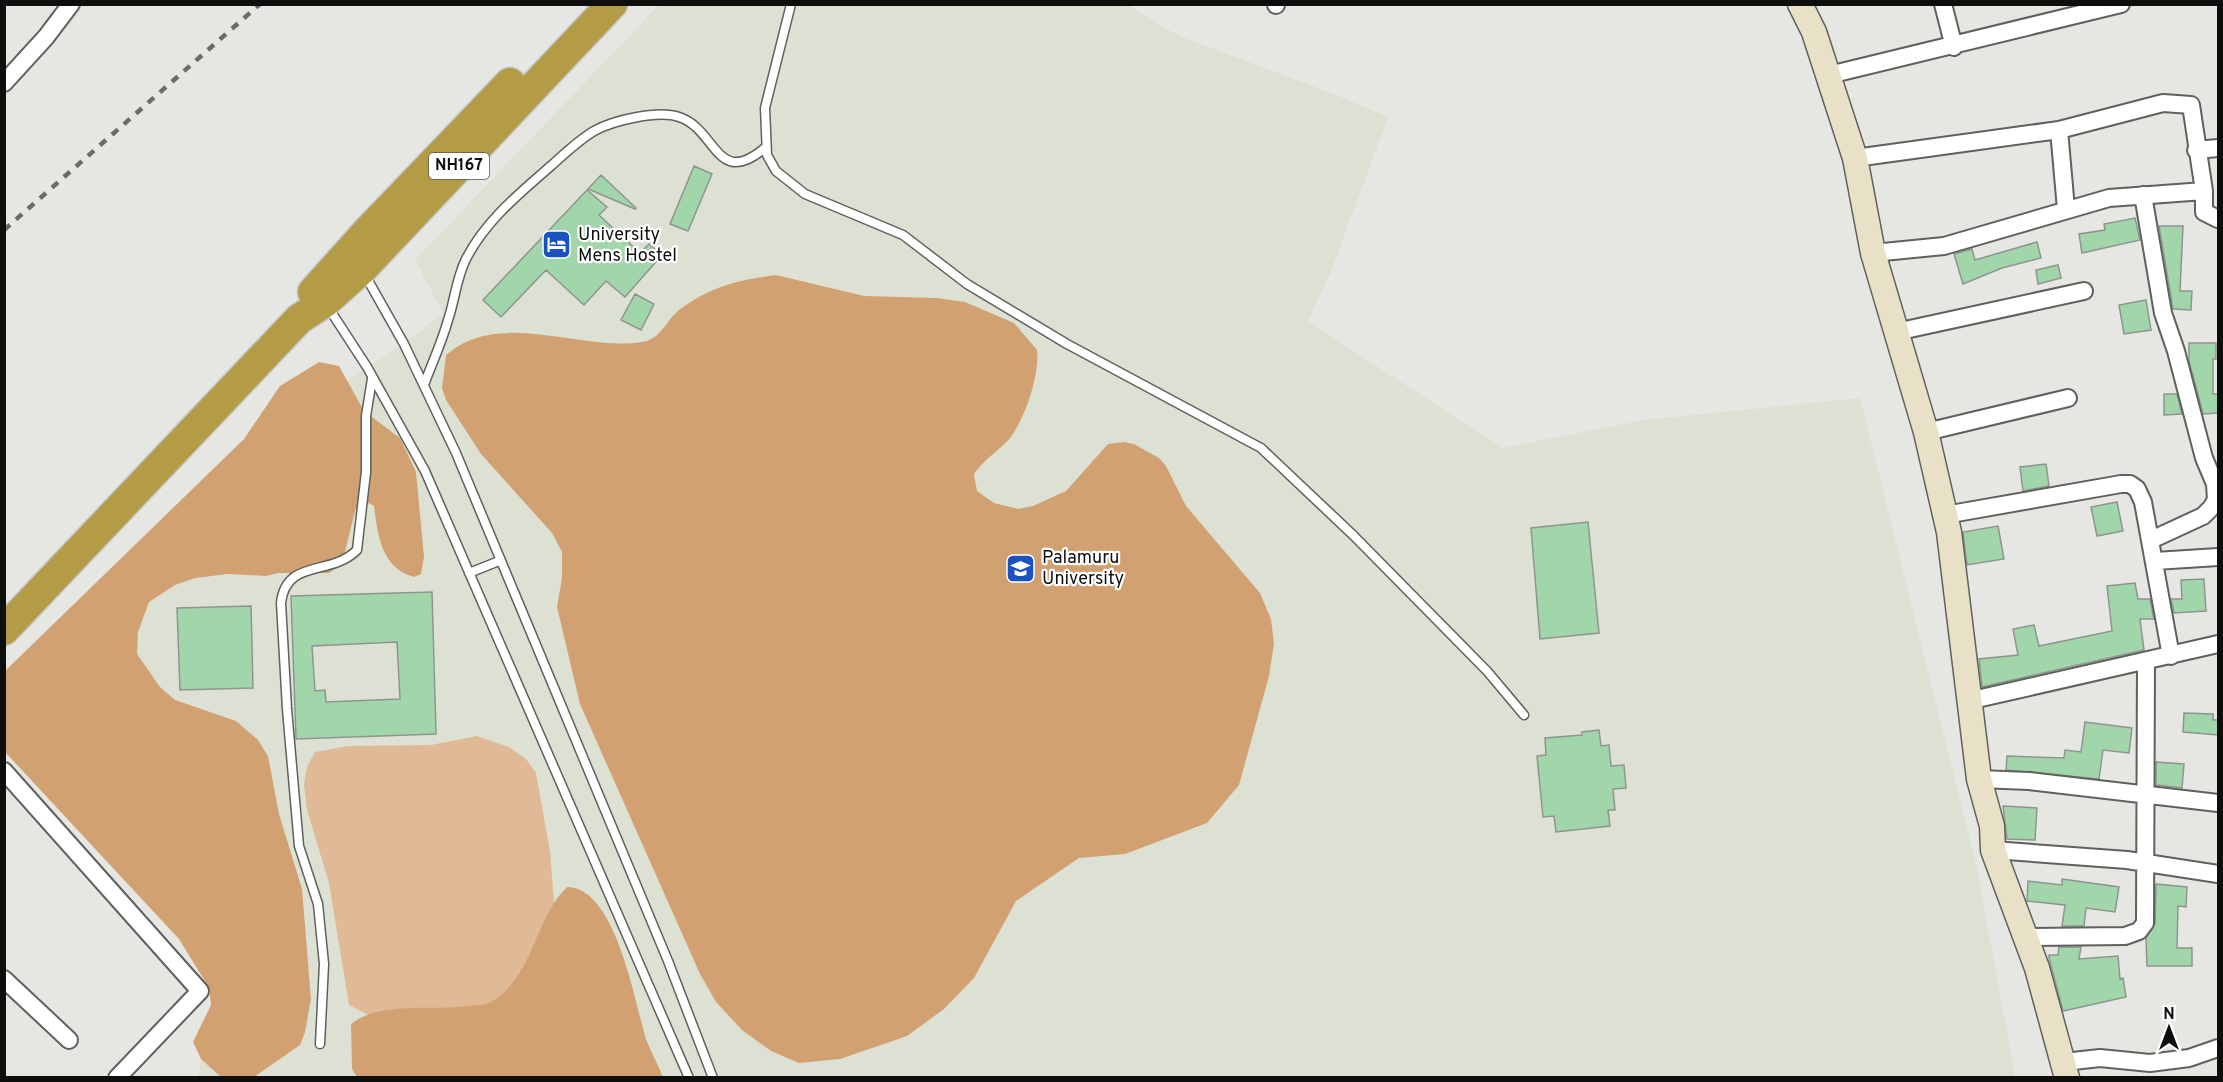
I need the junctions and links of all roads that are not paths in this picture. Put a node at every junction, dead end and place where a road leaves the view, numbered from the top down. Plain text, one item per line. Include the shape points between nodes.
1 (71, 4) edge
2 (584, 4) edge
3 (612, 4) edge
4 (791, 4) edge
5 (1800, 4) edge
6 (1943, 4) edge
7 (2054, 4) edge
8 (2121, 4) edge
9 (2059, 21) junction
10 (1954, 47) junction
11 (1829, 75) junction
12 (4, 82) edge
13 (2059, 130) junction
14 (766, 147) junction
15 (2218, 148) edge
16 (2196, 150) junction
17 (1855, 158) junction
18 (2204, 191) junction
19 (2144, 195) junction
20 (2066, 209) junction
21 (2218, 219) edge
22 (1873, 253) junction
23 (354, 262) junction
24 (2084, 291) dead end
25 (320, 296) junction
26 (1896, 332) junction
27 (372, 379) junction
28 (424, 385) junction
29 (2068, 398) dead end
30 (1926, 432) junction
31 (1945, 515) junction
32 (2151, 540) junction
33 (2218, 556) edge
34 (499, 561) junction
35 (2155, 561) junction
36 (469, 573) junction
37 (4, 630) edge
38 (2218, 644) edge
39 (2171, 656) junction
40 (2146, 662) junction
41 (1968, 700) junction
42 (1524, 715) dead end
43 (4, 771) edge
44 (1979, 778) junction
45 (2144, 795) junction
46 (2218, 803) edge
47 (1993, 850) junction
48 (2144, 863) junction
49 (2218, 874) edge
50 (2026, 937) junction
51 (4, 979) edge
52 (69, 1040) dead end
53 (320, 1044) dead end
54 (2218, 1048) edge
55 (2065, 1070) edge
56 (117, 1077) edge
57 (689, 1077) edge
58 (713, 1077) edge

1 - 12 street
2 - 23 highway, NH167
3 - 23 highway, NH167
4 - 14 lane via 765,108
5 - 11 street
6 - 10 street
7 - 9 street
8 - 9 street
9 - 10 street
10 - 11 street
11 - 17 street
13 - 16 street via 2163,103 2191,105
13 - 17 street
13 - 20 street
14 - 28 lane via 755,157 727,161 693,125 679,117 658,116 609,124 581,139 507,204 478,239 460,274
14 - 42 lane via 766,155 776,171 805,194 903,235 966,284 1067,344 1261,448 1353,535
15 - 16 street
16 - 18 street
17 - 22 street
18 - 19 street
18 - 21 street via 2204,212
19 - 20 street via 2109,198
19 - 32 street via 2163,314 2204,458 2216,484 2216,500 2203,516
20 - 22 street via 1944,246
22 - 26 street
23 - 25 highway, NH167
23 - 28 lane
24 - 26 street
25 - 27 lane
25 - 37 highway, NH167
26 - 30 street
27 - 36 lane via 425,471
27 - 53 lane via 357,550 338,564 291,577 282,587 287,709 299,846 318,904 324,964
28 - 34 lane
29 - 30 street
30 - 31 street
31 - 32 street via 2130,484 2143,502
31 - 41 street
32 - 35 street
33 - 35 street
34 - 36 lane
34 - 58 lane via 664,950
35 - 39 street
36 - 57 lane
38 - 39 street
39 - 40 street
40 - 41 street
40 - 45 street
41 - 44 street
43 - 56 street via 200,992
44 - 45 street
44 - 47 street via 1992,826
45 - 46 street
45 - 48 street
47 - 48 street
47 - 50 street
48 - 49 street
48 - 50 street via 2146,913 2139,931 2125,936
50 - 55 street
51 - 52 street
54 - 55 street via 2150,1064 2100,1058

